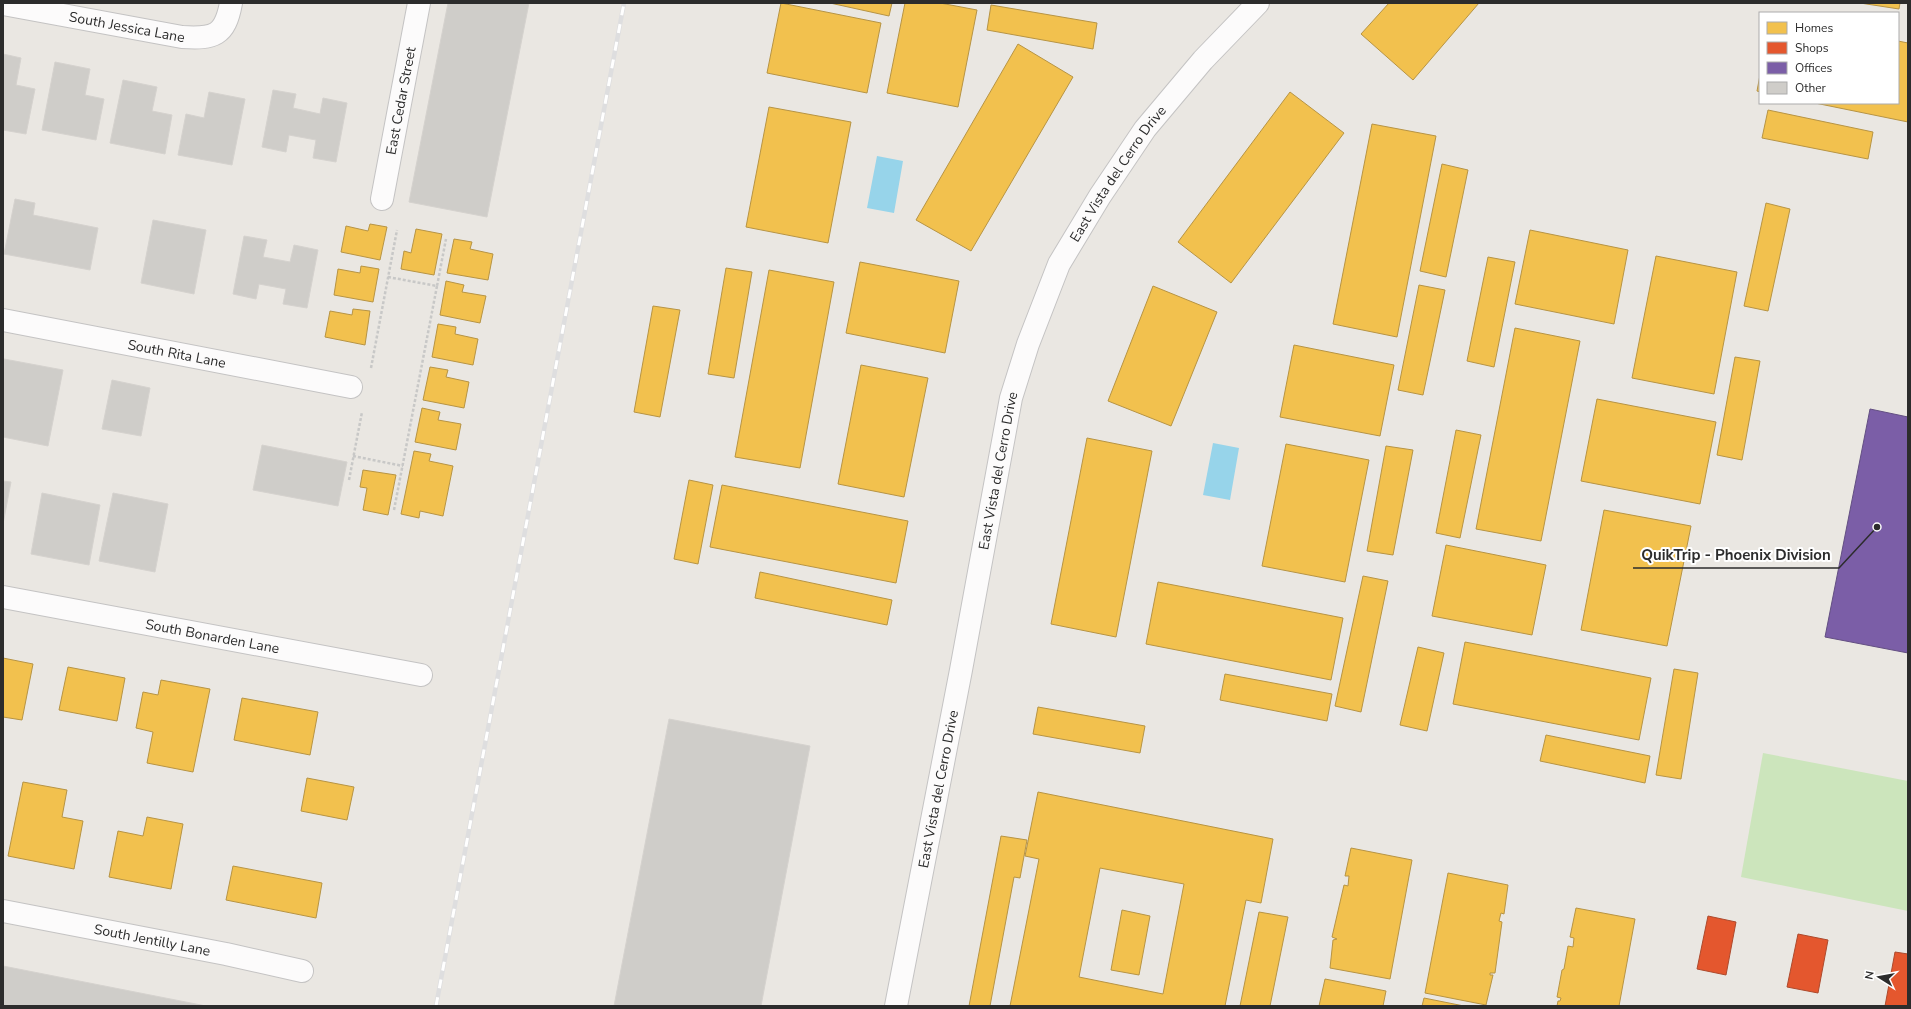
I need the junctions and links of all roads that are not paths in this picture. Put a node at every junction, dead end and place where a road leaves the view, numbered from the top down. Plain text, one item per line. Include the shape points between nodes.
1 (231, 3) edge
2 (419, 3) edge
3 (1258, 3) edge
4 (3, 4) edge
5 (382, 199) dead end
6 (3, 320) edge
7 (359, 388) road end
8 (3, 597) edge
9 (421, 675) dead end
10 (3, 911) edge
11 (302, 971) dead end
12 (896, 1006) edge

1 - 4 street, South Jessica Lane via 228,20 222,29 212,36 201,38 182,37
2 - 5 street, East Cedar Street
3 - 12 street, East Vista del Cerro Drive via 1203,60 1145,129 1122,162 1059,264 1028,344 1011,398
6 - 7 street, South Rita Lane
8 - 9 street, South Bonarden Lane
10 - 11 street, South Jentilly Lane

